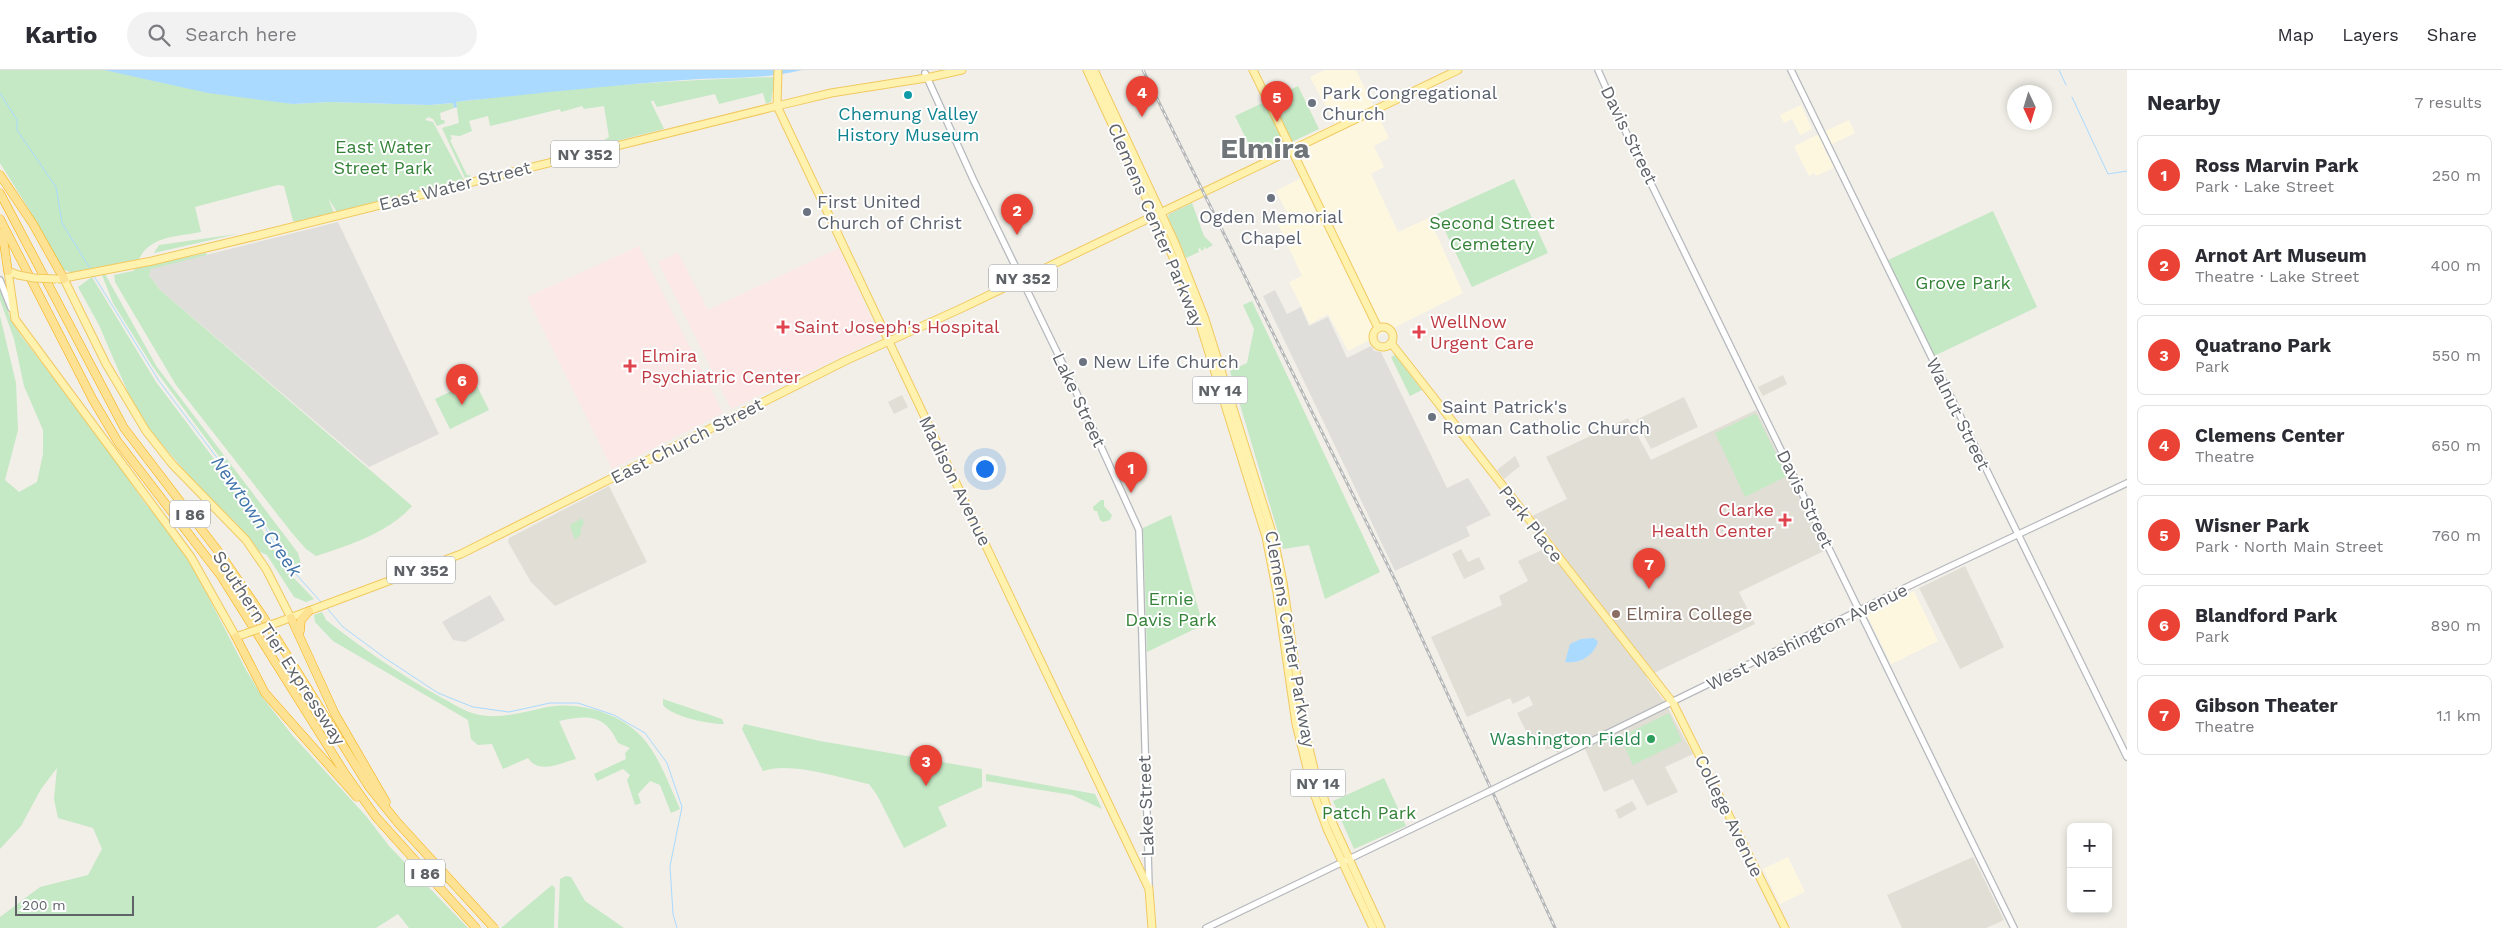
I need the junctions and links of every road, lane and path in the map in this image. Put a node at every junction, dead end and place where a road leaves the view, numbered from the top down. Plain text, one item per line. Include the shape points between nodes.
1 (778, 70) edge
2 (962, 70) edge
3 (1087, 70) edge
4 (1094, 70) edge
5 (1253, 70) edge
6 (1458, 70) edge
7 (1598, 70) edge
8 (1791, 70) edge
9 (925, 76) junction
10 (777, 106) junction
11 (1291, 150) junction
12 (0, 175) edge
13 (0, 193) edge
14 (1157, 214) junction
15 (0, 219) edge
16 (0, 233) edge
17 (6, 252) junction
18 (0, 261) edge
19 (0, 267) edge
20 (8, 271) junction
21 (79, 276) junction
22 (64, 279) junction
23 (0, 280) edge
24 (1021, 280) junction
25 (72, 293) junction
26 (15, 319) junction
27 (1378, 328) junction
28 (888, 341) junction
29 (1391, 343) junction
30 (2127, 483) edge
31 (2018, 533) junction
32 (1860, 610) junction
33 (309, 611) junction
34 (291, 618) junction
35 (300, 633) junction
36 (236, 637) junction
37 (1672, 703) junction
38 (2127, 757) edge
39 (376, 817) junction
40 (398, 823) junction
41 (1346, 861) junction
42 (1149, 889) junction
43 (476, 928) edge
44 (494, 928) edge
45 (1152, 928) edge
46 (1206, 928) edge
47 (1373, 928) edge
48 (1381, 928) edge
49 (1785, 928) edge
50 (2014, 928) edge

1 - 10 main road, Madison Avenue
2 - 9 main road, East Water Street / NY 352
3 - 14 main road, Clemens Center Parkway / NY 14
4 - 14 main road, Clemens Center Parkway / NY 14
5 - 11 main road
6 - 11 main road, NY 352
7 - 32 street, Davis Street
8 - 31 street, Walnut Street
9 - 10 main road, East Water Street / NY 352
9 - 24 street, Lake Street
10 - 21 main road, East Water Street / NY 352 via 152,261
10 - 28 main road, Madison Avenue
11 - 14 main road, NY 352
11 - 27 main road
12 - 22 highway
13 - 40 highway, Southern Tier Expressway / I 86 via 124,428 221,555 264,618 349,758
14 - 24 main road, East Church Street / NY 352
14 - 41 main road, Clemens Center Parkway / NY 14 via 1199,321 1266,537 1300,745 1321,815
15 - 39 highway, Southern Tier Expressway / I 86 via 118,442 221,576 344,772
16 - 17 highway
17 - 18 highway
17 - 20 highway
19 - 20 street
20 - 22 main road, East Water Street / NY 352, bridge via 34,278
20 - 26 main road
21 - 22 main road, East Water Street / NY 352
21 - 25 main road via 73,282
22 - 25 main road
23 - 26 street
24 - 28 main road, East Church Street / NY 352
24 - 42 street, Lake Street via 1139,530
25 - 34 main road via 106,364 146,431 172,464 246,540 266,569
26 - 36 main road via 191,557
27 - 29 main road via 1391,332
27 - 29 main road via 1373,336 1376,345 1383,348
28 - 33 main road, East Church Street / NY 352 via 461,554
28 - 42 main road, Madison Avenue
29 - 37 main road, Park Place
30 - 31 street, West Washington Avenue
31 - 32 street, West Washington Avenue
31 - 38 street, Walnut Street
32 - 37 street, West Washington Avenue
32 - 50 street, Davis Street
33 - 34 main road, East Church Street / NY 352
33 - 35 highway via 301,620
34 - 35 highway
34 - 36 main road, East Church Street / NY 352, bridge
35 - 40 highway via 336,714
36 - 39 highway via 265,693
37 - 41 street, West Washington Avenue, bridge
37 - 49 main road, College Avenue
39 - 43 highway, Southern Tier Expressway / I 86
40 - 44 highway, Southern Tier Expressway / I 86
41 - 46 street, West Washington Avenue
41 - 47 main road, Clemens Center Parkway / NY 14
41 - 48 main road, Clemens Center Parkway / NY 14
42 - 45 main road, Lake Street

